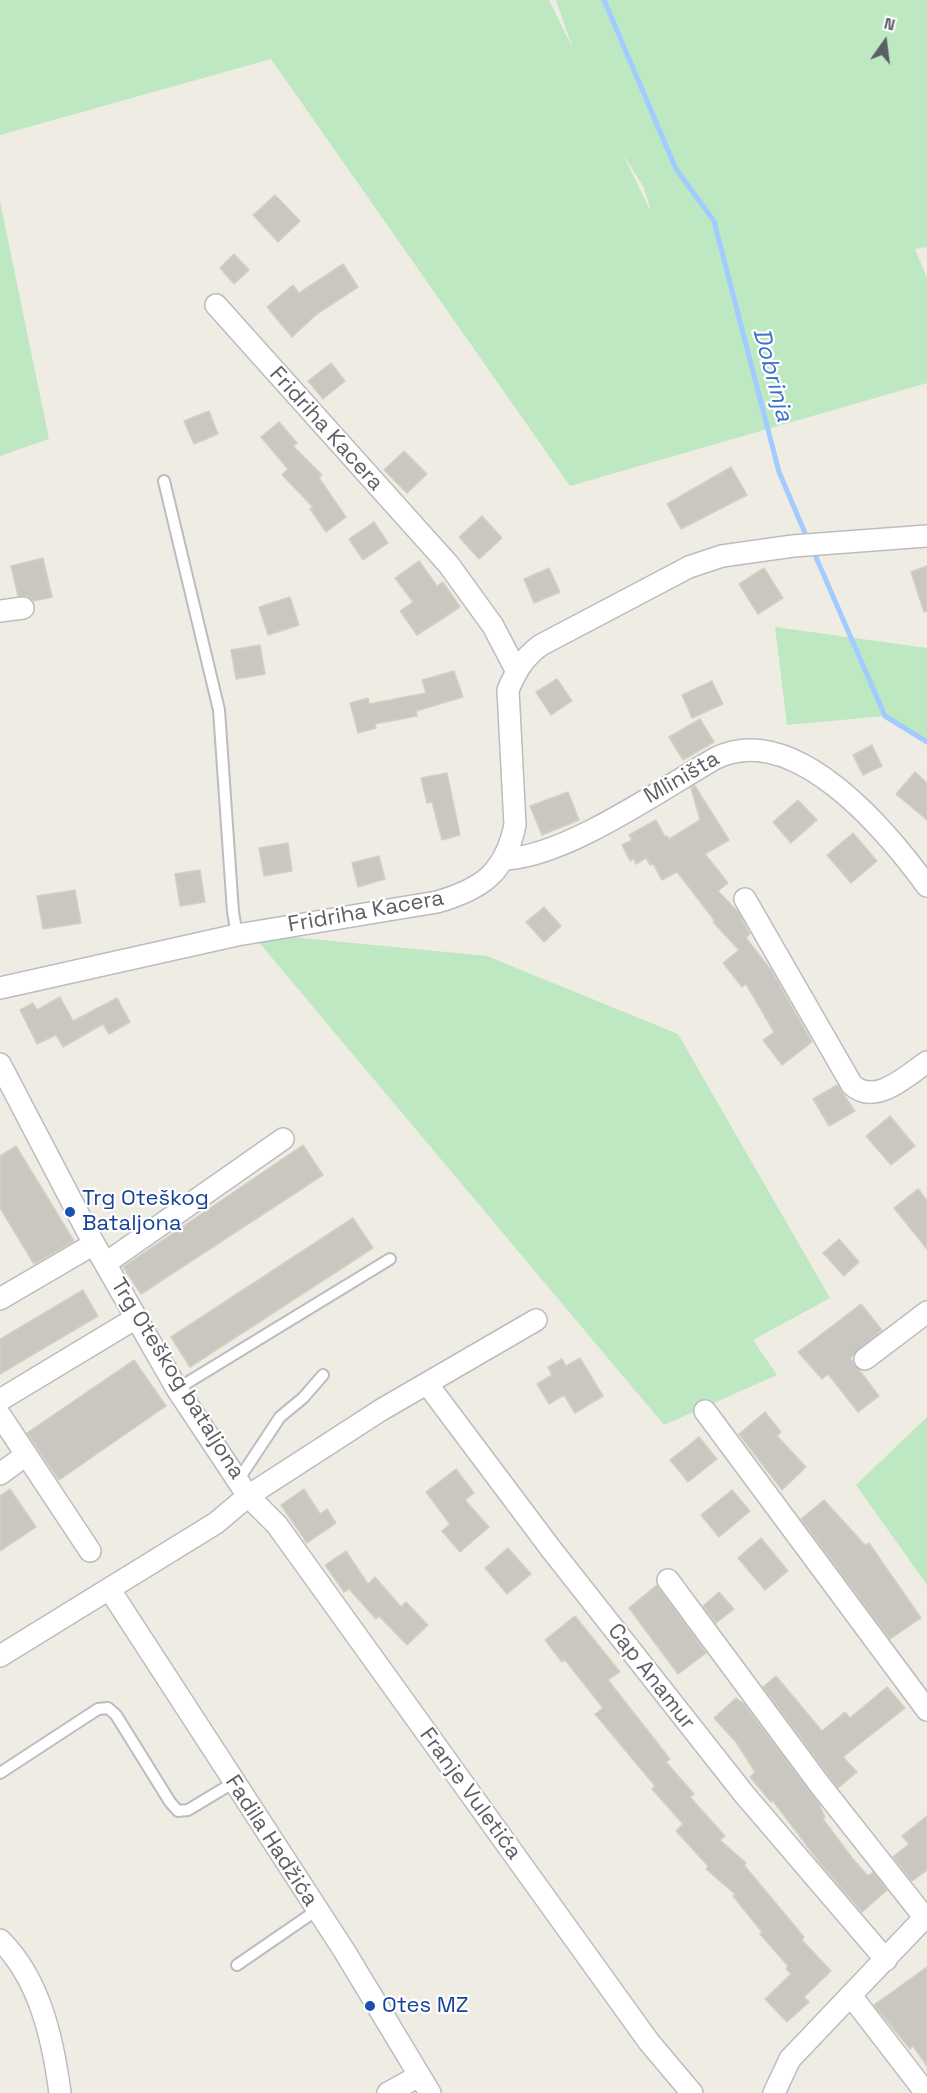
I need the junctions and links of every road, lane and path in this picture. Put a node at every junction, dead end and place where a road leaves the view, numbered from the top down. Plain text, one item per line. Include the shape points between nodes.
1 (216, 305) dead end
2 (164, 481) dead end
3 (927, 536) edge
4 (23, 608) dead end
5 (0, 611) edge
6 (516, 670) junction
7 (505, 859) junction
8 (927, 886) edge
9 (745, 899) dead end
10 (237, 935) junction
11 (0, 988) edge
12 (927, 1062) edge
13 (0, 1064) edge
14 (283, 1139) dead end
15 (94, 1244) junction
16 (390, 1259) dead end
17 (106, 1263) junction
18 (0, 1299) edge
19 (927, 1312) edge
20 (136, 1318) junction
21 (536, 1320) dead end
22 (866, 1359) dead end
23 (323, 1375) dead end
24 (428, 1385) junction
25 (177, 1389) junction
26 (0, 1400) edge
27 (705, 1411) dead end
28 (0, 1415) edge
29 (26, 1455) junction
30 (0, 1474) edge
31 (243, 1488) junction
32 (90, 1551) dead end
33 (668, 1580) dead end
34 (110, 1590) junction
35 (0, 1656) edge
36 (927, 1710) edge
37 (0, 1773) edge
38 (233, 1783) junction
39 (317, 1910) junction
40 (926, 1917) edge
41 (0, 1940) edge
42 (886, 1960) junction
43 (237, 1965) dead end
44 (852, 1997) junction
45 (425, 2084) edge
46 (60, 2093) edge
47 (388, 2093) edge
48 (692, 2093) edge
49 (774, 2093) edge
50 (926, 2093) edge

1 - 6 street, Fridriha Kacera via 449,565 493,626
2 - 10 lane via 219,710 232,912
3 - 6 street, Fridriha Kacera via 793,546 722,556 689,567 541,645
4 - 5 street
6 - 7 street, Fridriha Kacera via 508,690 507,708 515,825
7 - 8 street, Mliništa via 531,855 596,828 716,758 743,750 783,757 844,791 904,854
7 - 10 street, Fridriha Kacera via 481,885 453,898
9 - 12 street via 852,1085 859,1091 877,1093
10 - 11 street, Fridriha Kacera
13 - 15 street, Trg Oteškog bataljona
14 - 17 street
15 - 17 street, Trg Oteškog bataljona
15 - 18 street
16 - 25 lane
17 - 20 street, Trg Oteškog bataljona
19 - 22 street
20 - 25 street, Trg Oteškog bataljona
20 - 26 street
21 - 24 street
23 - 31 lane via 280,1417
24 - 31 street
24 - 42 street, Cap Anamur via 744,1794
25 - 31 street, Trg Oteškog bataljona
27 - 36 street
28 - 29 street
29 - 30 street
29 - 32 street
31 - 34 street, Trg Oteškog bataljona via 216,1523
31 - 48 street, Franje Vuletića via 277,1525 649,2042
33 - 40 street via 820,1785
34 - 35 street, Trg Oteškog bataljona
34 - 38 street, Fadila Hadžića
37 - 38 lane via 98,1709 108,1708 178,1811 188,1810
38 - 39 street, Fadila Hadžića
39 - 43 lane
39 - 45 street, Fadila Hadžića
40 - 42 street
41 - 46 street via 24,1971 54,2044
42 - 44 street
44 - 49 street via 790,2059
44 - 50 street
45 - 47 street

